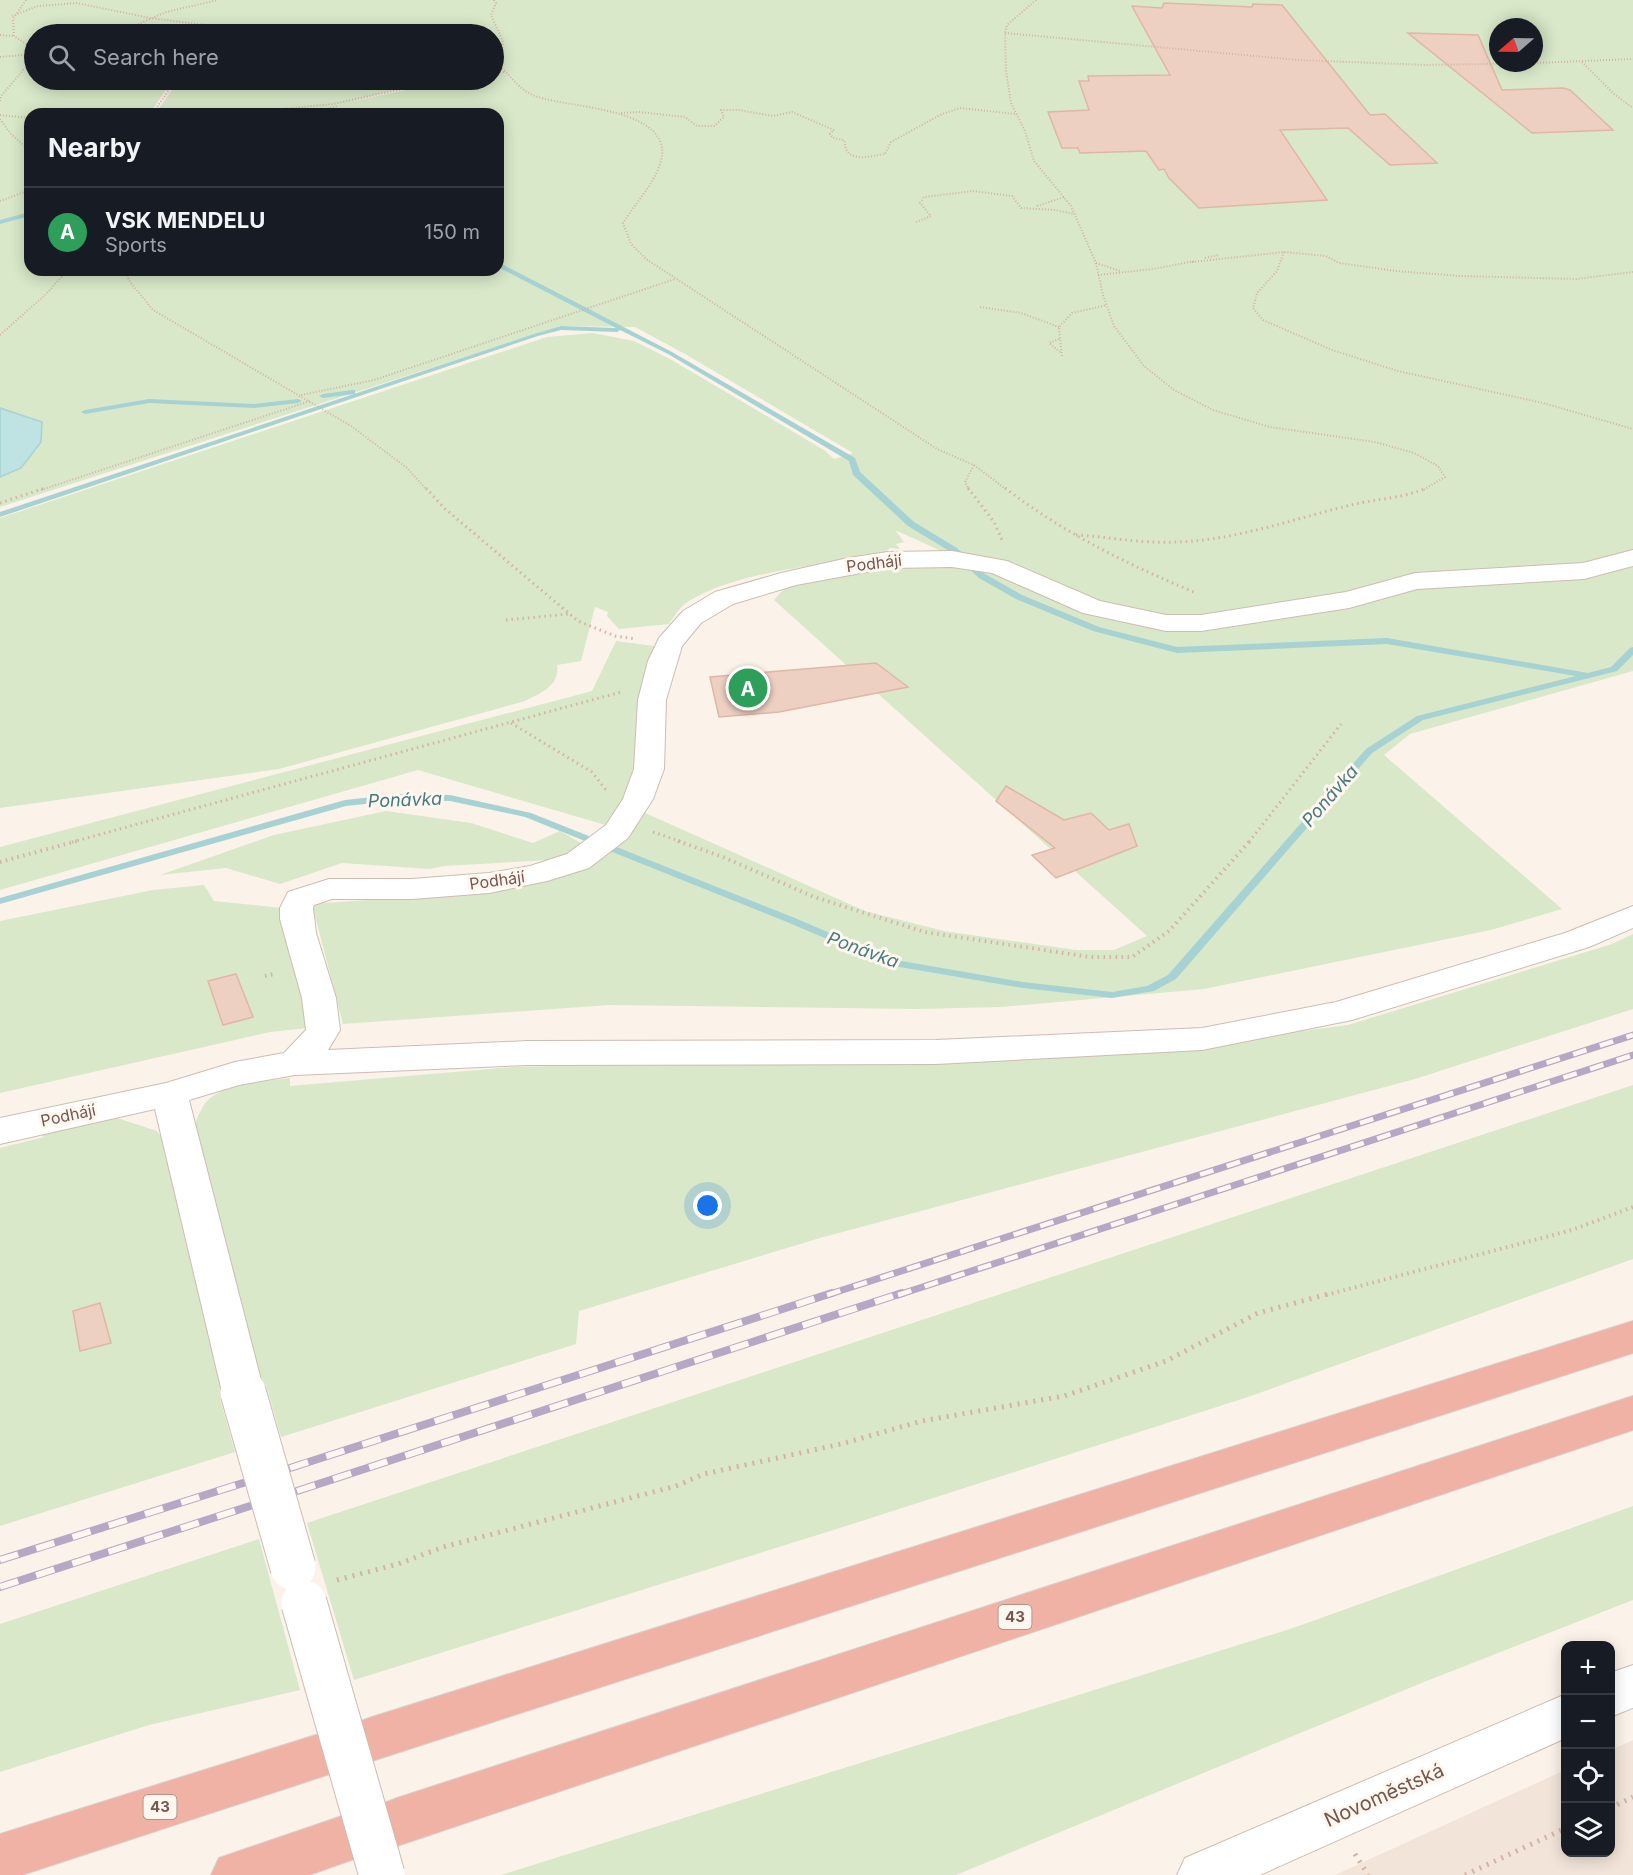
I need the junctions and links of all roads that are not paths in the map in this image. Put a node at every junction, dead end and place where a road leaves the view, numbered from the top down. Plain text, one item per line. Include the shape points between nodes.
1 (1633, 558) edge
2 (1633, 916) edge
3 (295, 1063) junction
4 (170, 1094) junction
5 (0, 1131) edge
6 (1633, 1337) edge
7 (1633, 1413) edge
8 (1633, 1686) edge
9 (1613, 1695) edge
10 (1561, 1718) edge
11 (372, 1739) dead end
12 (319, 1756) dead end
13 (397, 1822) dead end
14 (342, 1840) dead end
15 (0, 1858) edge
16 (237, 1875) edge
17 (382, 1875) edge
18 (1203, 1875) edge

1 - 3 street, Podhájí via 1584,571 1415,581 1349,600 1201,623 1166,623 1092,607 992,565 952,559 895,559 848,566 724,598 692,617 669,644 652,700 649,769 638,800 623,824 578,861 489,883 412,889 329,889 299,899 297,923 319,998 323,1030
2 - 3 street via 1577,940 1340,1012 1202,1039 936,1052 528,1053
3 - 4 street, Podhájí via 235,1074
4 - 5 street, Podhájí
4 - 17 street, bridge via 243,1392
6 - 11 highway
7 - 13 highway, 43
8 - 9 street
10 - 18 street, Novoměstská
12 - 15 highway, 43
14 - 16 highway

